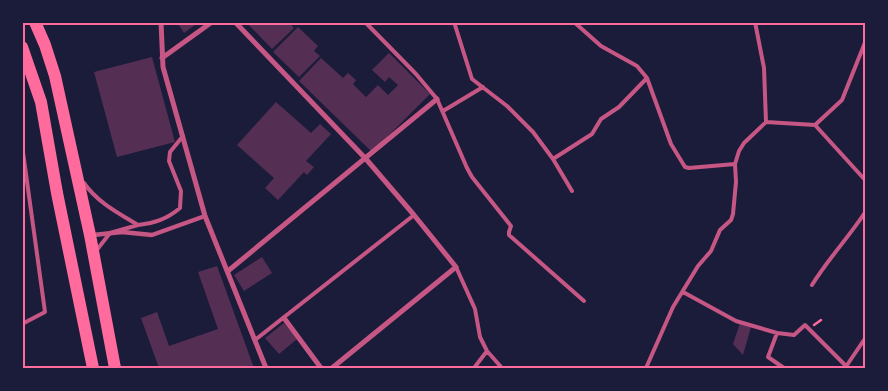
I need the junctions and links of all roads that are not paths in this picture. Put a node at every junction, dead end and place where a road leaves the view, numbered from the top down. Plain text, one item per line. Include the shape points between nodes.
1 (35, 22) edge
2 (161, 22) edge
3 (212, 22) edge
4 (235, 22) edge
5 (365, 22) edge
6 (454, 22) edge
7 (574, 22) edge
8 (755, 22) edge
9 (866, 40) edge
10 (22, 47) edge
11 (162, 58) junction
12 (647, 78) junction
13 (483, 87) junction
14 (437, 99) junction
15 (443, 111) junction
16 (766, 122) junction
17 (815, 125) junction
18 (182, 136) junction
19 (22, 145) edge
20 (366, 159) junction
21 (553, 159) junction
22 (735, 164) junction
23 (75, 172) junction
24 (866, 181) edge
25 (572, 191) dead end
26 (866, 211) edge
27 (414, 215) junction
28 (205, 216) junction
29 (138, 225) junction
30 (110, 233) junction
31 (90, 235) junction
32 (93, 255) junction
33 (456, 268) junction
34 (228, 271) junction
35 (812, 285) dead end
36 (683, 292) junction
37 (584, 301) dead end
38 (284, 318) junction
39 (22, 324) edge
40 (777, 333) junction
41 (866, 337) edge
42 (255, 340) junction
43 (487, 351) junction
44 (93, 368) edge
45 (115, 368) edge
46 (266, 368) edge
47 (321, 368) edge
48 (332, 368) edge
49 (474, 368) edge
50 (502, 368) edge
51 (646, 368) edge
52 (784, 368) edge
53 (846, 368) edge

1 - 23 main road via 55,76
2 - 11 street
3 - 11 street
4 - 20 street
5 - 14 lane
6 - 13 lane via 469,73
7 - 12 lane via 601,46 637,66
8 - 16 lane via 764,68
9 - 17 lane via 842,100
10 - 44 main road via 41,102
11 - 18 street
12 - 21 lane via 619,107 599,121 592,134
12 - 22 lane via 671,144 685,167
13 - 15 lane
13 - 21 lane via 533,132
14 - 15 lane
14 - 20 street
15 - 37 lane via 470,172 511,226 509,235
16 - 17 lane
16 - 22 lane via 744,143
17 - 24 lane
18 - 28 street
18 - 29 lane via 170,152 169,161 181,191 180,208 156,223
19 - 39 lane via 45,312
20 - 27 street
20 - 34 street
21 - 25 lane
22 - 36 lane via 733,214
23 - 29 lane via 89,190 111,209
23 - 31 main road
26 - 35 lane
27 - 33 street
27 - 38 lane
28 - 30 street via 152,235
28 - 34 street
29 - 30 lane
30 - 31 street
30 - 32 lane
31 - 32 main road
32 - 45 main road
33 - 43 lane via 475,309 480,337
33 - 48 street
34 - 42 street
36 - 40 lane via 736,321
36 - 51 lane
38 - 42 lane
38 - 47 street
40 - 52 lane via 768,357
40 - 53 lane via 794,335 806,326
41 - 53 lane
42 - 46 street
43 - 49 lane
43 - 50 lane

